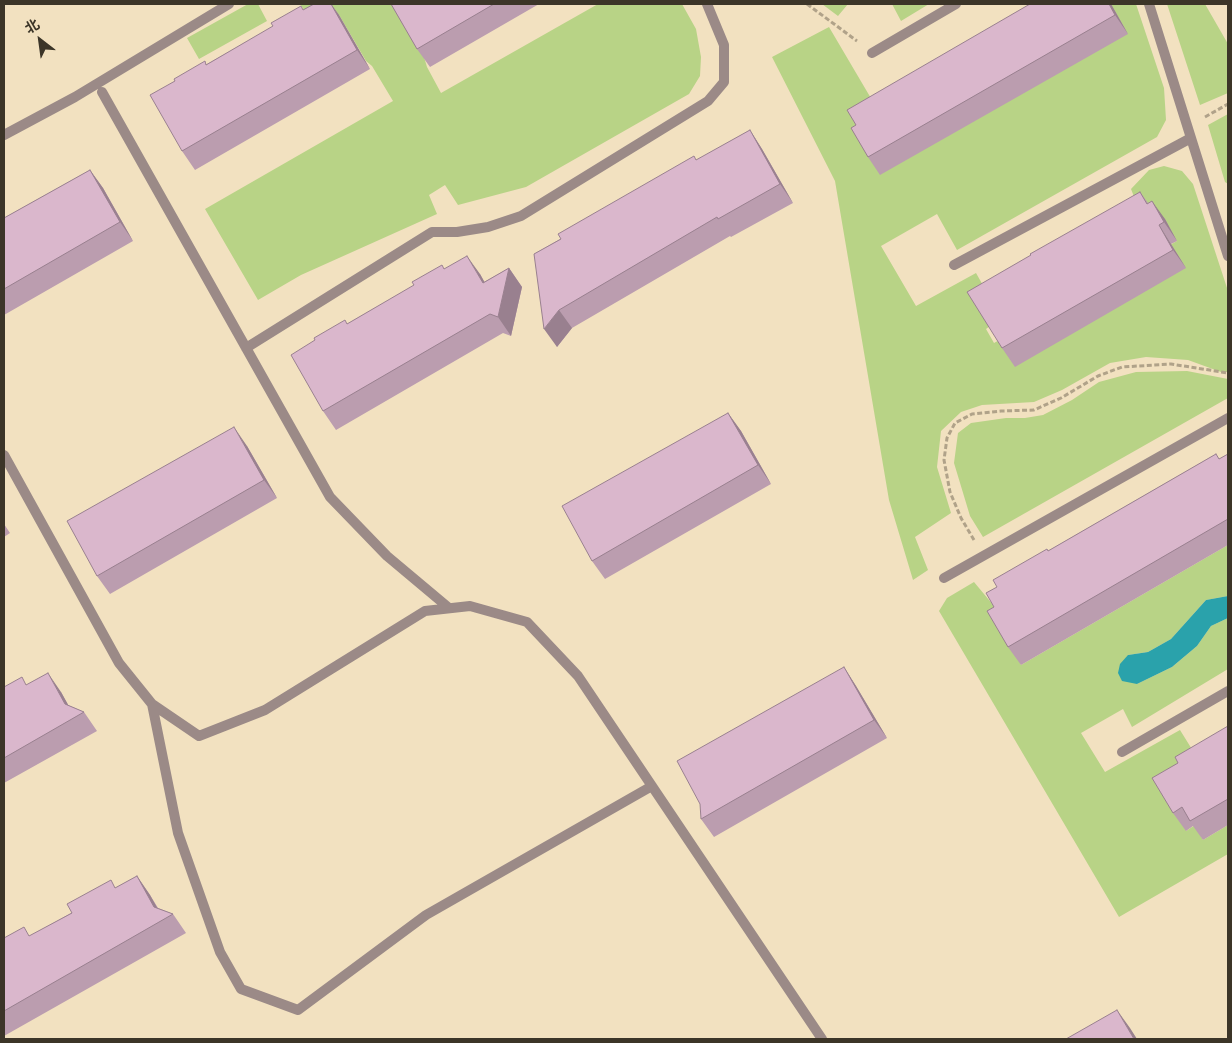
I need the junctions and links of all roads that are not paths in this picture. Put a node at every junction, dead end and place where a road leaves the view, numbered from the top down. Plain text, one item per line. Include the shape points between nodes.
1 (229, 4) edge
2 (707, 4) edge
3 (956, 4) edge
4 (1149, 4) edge
5 (872, 53) road end
6 (102, 92) dead end
7 (4, 135) edge
8 (1191, 138) junction
9 (1226, 238) edge
10 (1228, 256) edge
11 (954, 265) dead end
12 (246, 348) junction
13 (1228, 418) edge
14 (4, 455) edge
15 (944, 578) dead end
16 (449, 608) junction
17 (1228, 691) edge
18 (152, 704) junction
19 (1122, 752) dead end
20 (652, 786) junction
21 (822, 1039) edge

1 - 7 lane via 75,97
2 - 12 lane via 724,45 724,82 708,101 521,216 488,227 432,232
3 - 5 lane
4 - 8 lane
6 - 12 lane
8 - 9 lane
8 - 11 lane
9 - 10 lane
12 - 16 lane via 330,497 387,556
13 - 15 lane
14 - 18 lane via 119,663
16 - 18 lane via 425,611 265,710 199,736
16 - 20 lane via 470,606 527,622 578,676
17 - 19 lane
18 - 20 lane via 178,833 220,952 241,989 298,1010 426,915
20 - 21 lane

